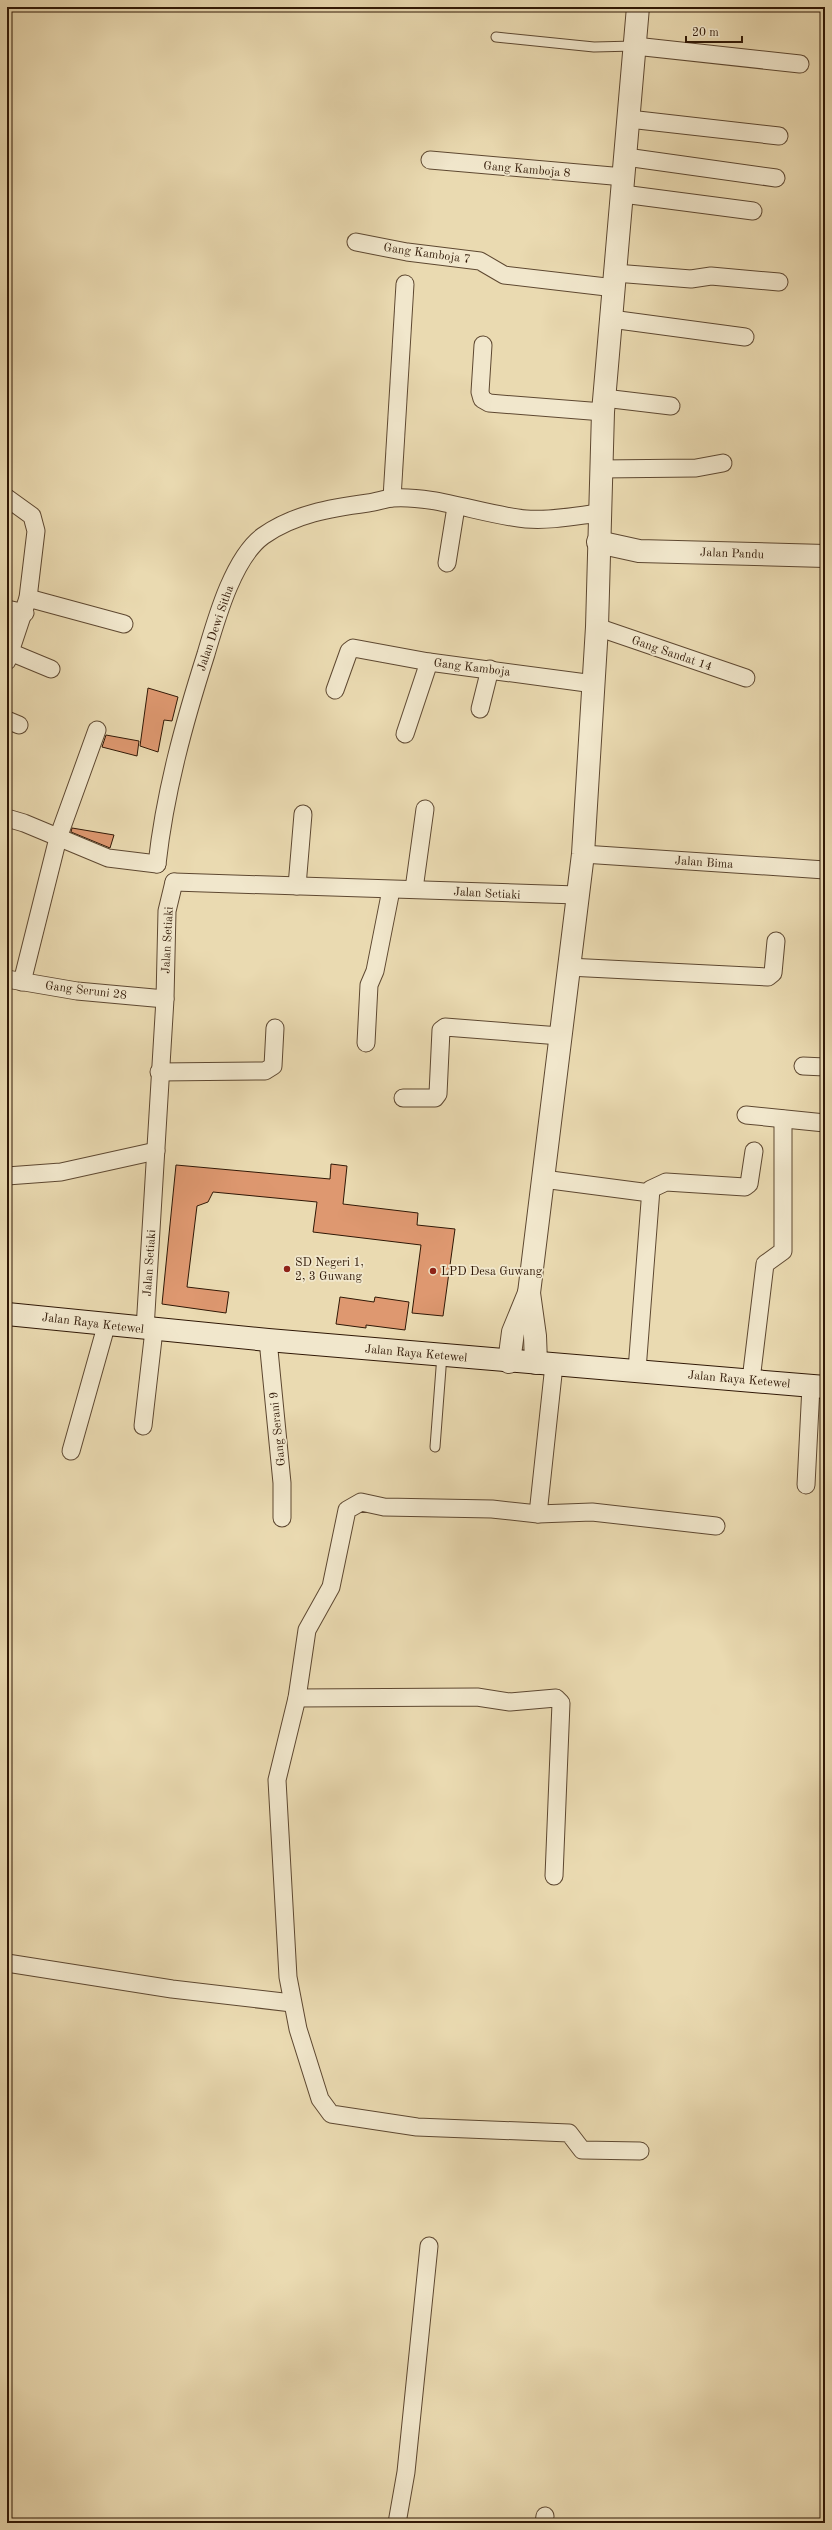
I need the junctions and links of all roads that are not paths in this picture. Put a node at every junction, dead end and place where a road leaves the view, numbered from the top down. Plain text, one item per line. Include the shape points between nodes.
1 (638, 7) edge
2 (496, 37) dead end
3 (635, 46) junction
4 (800, 64) dead end
5 (629, 119) junction
6 (779, 136) dead end
7 (430, 160) dead end
8 (624, 176) junction
9 (776, 178) dead end
10 (753, 212) dead end
11 (356, 242) dead end
12 (615, 280) junction
13 (779, 282) dead end
14 (405, 284) dead end
15 (611, 320) junction
16 (745, 337) dead end
17 (483, 345) dead end
18 (603, 405) junction
19 (671, 406) dead end
20 (723, 463) dead end
21 (600, 469) junction
22 (7, 498) edge
23 (392, 498) junction
24 (456, 507) junction
25 (598, 513) junction
26 (598, 542) junction
27 (639, 551) junction
28 (825, 556) edge
29 (447, 563) dead end
30 (599, 571) junction
31 (26, 605) junction
32 (7, 608) edge
33 (124, 624) dead end
34 (597, 627) junction
35 (9, 657) edge
36 (429, 662) junction
37 (51, 669) dead end
38 (490, 669) junction
39 (746, 678) dead end
40 (594, 684) junction
41 (335, 690) dead end
42 (480, 709) dead end
43 (97, 730) dead end
44 (405, 734) dead end
45 (425, 809) dead end
46 (303, 814) dead end
47 (7, 818) edge
48 (58, 838) junction
49 (583, 854) junction
50 (157, 864) junction
51 (825, 870) edge
52 (174, 882) junction
53 (297, 886) junction
54 (414, 889) junction
55 (391, 890) junction
56 (577, 895) junction
57 (776, 941) dead end
58 (568, 967) junction
59 (15, 981) edge
60 (164, 999) junction
61 (275, 1028) dead end
62 (560, 1036) junction
63 (366, 1043) dead end
64 (803, 1066) dead end
65 (825, 1067) edge
66 (159, 1072) junction
67 (403, 1098) dead end
68 (746, 1115) dead end
69 (783, 1119) junction
70 (825, 1123) edge
71 (156, 1151) junction
72 (754, 1151) dead end
73 (7, 1176) edge
74 (543, 1179) junction
75 (650, 1193) junction
76 (529, 1293) junction
77 (7, 1314) edge
78 (106, 1323) junction
79 (149, 1329) junction
80 (268, 1340) junction
81 (442, 1355) junction
82 (509, 1362) junction
83 (545, 1364) junction
84 (637, 1370) junction
85 (751, 1380) junction
86 (818, 1386) edge
87 (143, 1426) dead end
88 (435, 1447) dead end
89 (71, 1451) dead end
90 (806, 1485) dead end
91 (538, 1514) junction
92 (282, 1518) dead end
93 (716, 1526) dead end
94 (297, 1698) junction
95 (554, 1876) dead end
96 (7, 1963) edge
97 (292, 2003) junction
98 (640, 2151) dead end
99 (429, 2246) dead end
100 (397, 2523) edge

1 - 3 street
2 - 3 lane via 594,47
3 - 4 street
3 - 5 street
5 - 6 street
5 - 8 street
7 - 8 street, Gang Kamboja 8
8 - 9 street
8 - 10 street
8 - 12 street
11 - 12 street, Gang Kamboja 7 via 406,252 480,261 504,275
12 - 13 street, Gang Kamboja 7 via 691,279 711,276
12 - 15 street
14 - 23 street
15 - 16 street
15 - 18 street
17 - 18 street via 480,392 482,398 489,403
18 - 19 street
18 - 21 street
20 - 21 street via 696,468
21 - 25 street
22 - 31 street via 32,516 36,531
23 - 24 street, Jalan Dewi Sitha via 429,501
23 - 50 street, Jalan Dewi Sitha via 324,509 298,518 262,537 238,566 218,613 192,696 169,784
24 - 25 street, Jalan Dewi Sitha via 526,519
24 - 29 street
25 - 26 street
26 - 27 street, Jalan Pandu
26 - 30 street
27 - 28 street, Jalan Pandu
27 - 30 street, Jalan Pandu
30 - 34 street
31 - 32 street
31 - 33 street
31 - 35 street
34 - 39 street, Gang Sandat 14
34 - 40 street
35 - 37 street
36 - 38 street, Gang Kamboja
36 - 41 street, Gang Kamboja via 351,649
36 - 44 street
38 - 40 street, Gang Kamboja
38 - 42 street
40 - 49 street
43 - 48 street
45 - 54 street
46 - 53 street
47 - 48 street
48 - 50 street via 108,858
48 - 59 street
49 - 51 street, Jalan Bima
49 - 56 street
50 - 52 street
52 - 53 street, Jalan Setiaki
52 - 60 street, Jalan Setiaki via 167,911
53 - 55 street, Jalan Setiaki
54 - 55 street, Jalan Setiaki
54 - 56 street, Jalan Setiaki
55 - 63 street via 375,971 369,985
56 - 58 street
57 - 58 street via 773,972 768,977
58 - 62 street
59 - 60 street, Gang Seruni 28 via 77,991
60 - 66 street, Jalan Setiaki
61 - 66 street via 273,1066 265,1071
62 - 67 street via 445,1027 441,1030 438,1094 435,1098
62 - 74 street
64 - 65 street
66 - 71 street, Jalan Setiaki
68 - 69 street
69 - 70 street
69 - 85 street via 783,1251 765,1264
71 - 73 street via 61,1172
71 - 79 street, Jalan Setiaki
72 - 75 street via 749,1184 745,1187 666,1182 657,1185
74 - 75 street
74 - 76 street
75 - 84 street
76 - 82 street via 513,1332
76 - 83 street via 535,1336
77 - 78 street, Jalan Raya Ketewel
78 - 79 street, Jalan Raya Ketewel
78 - 89 street
79 - 80 street, Jalan Raya Ketewel
79 - 87 street, Jalan Setiaki
80 - 81 street, Jalan Raya Ketewel
80 - 92 street, Gang Serani 9 via 281,1471
81 - 82 street, Jalan Raya Ketewel
81 - 88 lane
82 - 83 street, Jalan Raya Ketewel
83 - 84 street, Jalan Raya Ketewel
83 - 91 street
84 - 85 street, Jalan Raya Ketewel
85 - 86 street, Jalan Raya Ketewel
86 - 90 street
91 - 93 street via 592,1512
91 - 94 street via 492,1509 384,1507 362,1502 347,1510 331,1587 307,1630
94 - 95 street via 477,1698 510,1702 556,1698 561,1703
94 - 97 street via 280,1762 276,1796
96 - 97 street via 172,1989
97 - 98 street via 320,2099 331,2114 417,2127 570,2133 582,2150
99 - 100 street via 406,2472

